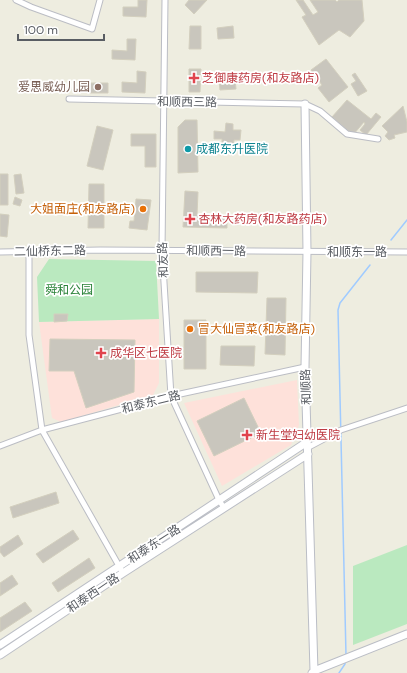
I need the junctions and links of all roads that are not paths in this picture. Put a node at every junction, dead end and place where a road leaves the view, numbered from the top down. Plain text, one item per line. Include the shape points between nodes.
1 (16, 0) edge
2 (100, 0) edge
3 (165, 0) edge
4 (69, 99) dead end
5 (164, 101) junction
6 (305, 104) junction
7 (378, 140) dead end
8 (100, 250) joint
9 (162, 250) junction
10 (0, 252) edge
11 (29, 252) junction
12 (307, 252) junction
13 (407, 252) edge
14 (305, 367) junction
15 (171, 396) junction
16 (407, 408) edge
17 (42, 430) junction
18 (0, 446) edge
19 (307, 448) junction
20 (219, 500) junction
21 (224, 508) junction
22 (119, 566) junction
23 (122, 573) junction
24 (407, 634) edge
25 (0, 645) edge
26 (0, 655) edge
27 (314, 672) edge

1 - 2 street via 92,29
3 - 5 street, 和友路
4 - 5 street, 和顺西三路
5 - 6 street, 和顺西三路
5 - 9 street, 和友路
6 - 7 street via 320,111 347,134
6 - 12 street, 和顺路
8 - 9 street, 和顺西一路
8 - 11 street, 二仙桥东二路
9 - 12 street, 和顺西一路
9 - 15 street, 和友路
10 - 11 street, 二仙桥东二路
11 - 17 street via 29,334
12 - 13 street, 和顺东一路
12 - 14 street, 和顺路
14 - 15 street, 和泰东二路
14 - 19 street, 和顺路
15 - 17 street, 和泰东二路
15 - 20 street, 和友路
16 - 19 street via 341,430
17 - 18 street, 和泰东二路
17 - 22 street
19 - 20 street, 和泰东一路
19 - 21 street, 和泰西一路
19 - 27 street, 和顺路
20 - 21 street, 和友路
20 - 22 street, 和泰东一路
21 - 23 street, 和泰西一路
22 - 23 street
22 - 25 street, 和泰东一路
23 - 26 street, 和泰西一路
24 - 27 street

